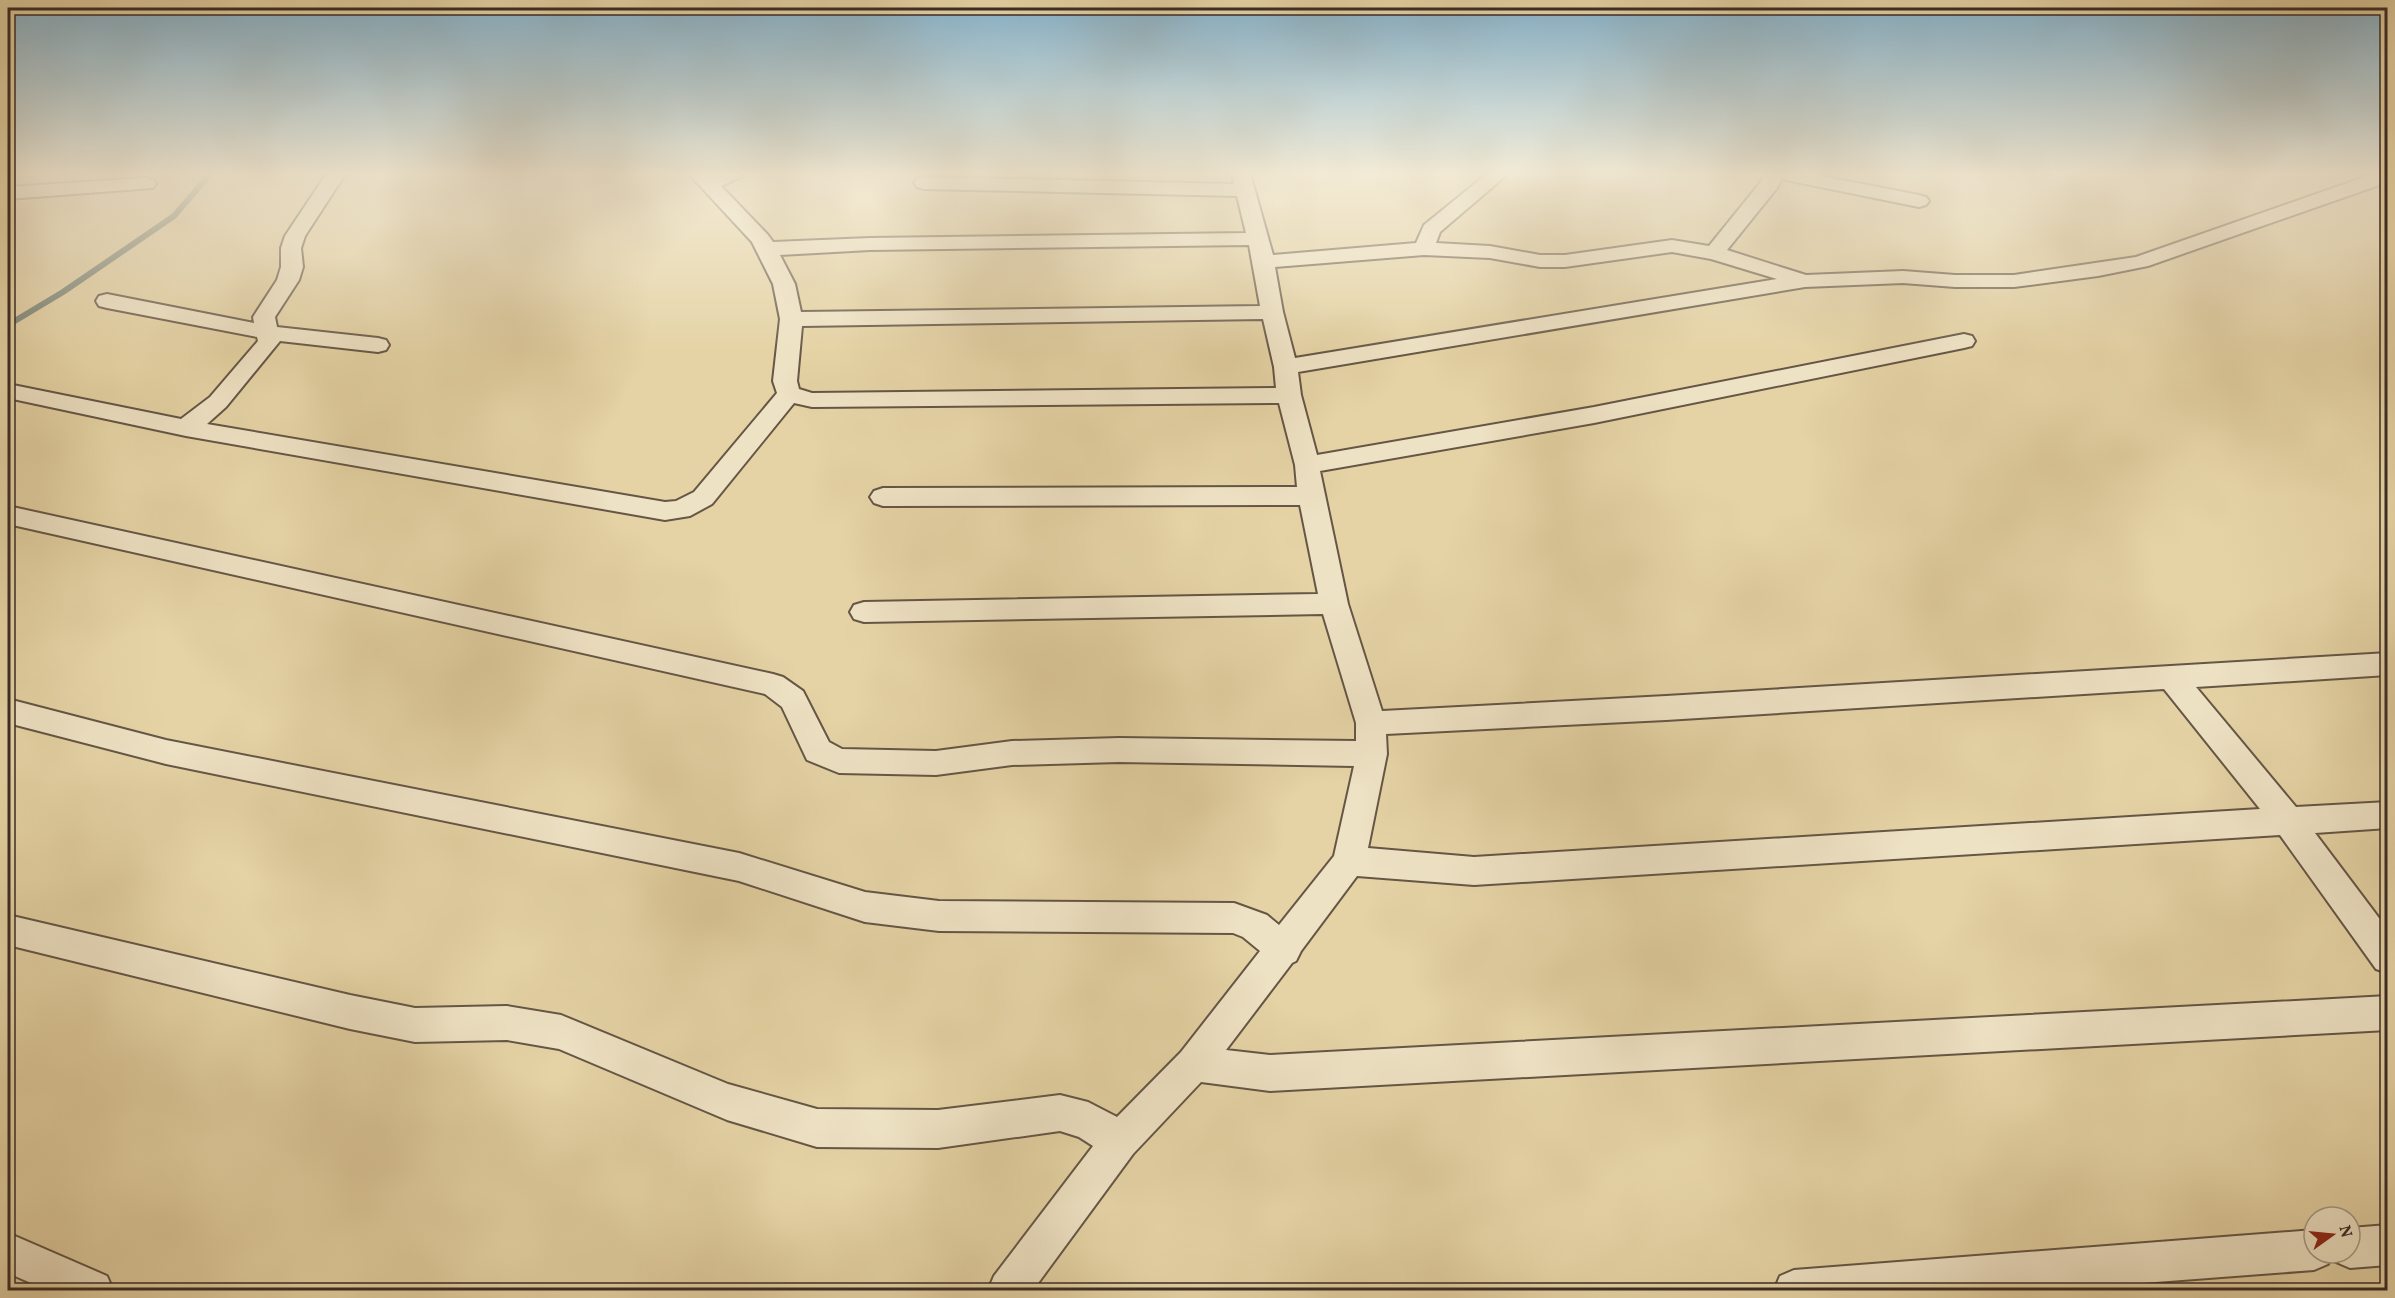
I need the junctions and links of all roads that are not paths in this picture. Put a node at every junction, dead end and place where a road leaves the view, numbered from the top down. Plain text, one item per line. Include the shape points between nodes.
1 (297, 234) edge
2 (756, 234) edge
3 (1256, 234) edge
4 (1429, 234) edge
5 (1730, 234) edge
6 (2222, 234) edge
7 (768, 249) junction
8 (1424, 249) junction
9 (1261, 251) junction
10 (1714, 253) junction
11 (1804, 281) junction
12 (107, 301) dead end
13 (1272, 312) junction
14 (791, 319) junction
15 (269, 333) junction
16 (1965, 341) dead end
17 (378, 345) dead end
18 (1288, 381) junction
19 (8, 391) edge
20 (789, 394) junction
21 (186, 428) junction
22 (1308, 465) junction
23 (1311, 496) junction
24 (883, 497) dead end
25 (8, 515) edge
26 (1334, 604) junction
27 (864, 612) dead end
28 (2388, 664) edge
29 (2170, 676) junction
30 (8, 711) edge
31 (1371, 723) junction
32 (1372, 754) junction
33 (2388, 814) edge
34 (2289, 822) junction
35 (1349, 861) junction
36 (8, 930) edge
37 (1284, 950) junction
38 (2388, 958) edge
39 (2387, 1015) edge
40 (1194, 1064) junction
41 (1120, 1141) junction
42 (2388, 1245) edge
43 (2362, 1247) edge
44 (2302, 1251) edge
45 (8, 1253) edge
46 (93, 1290) edge
47 (1008, 1290) edge
48 (1794, 1290) edge

1 - 15 street via 288,280 264,317
2 - 7 street
3 - 9 street
4 - 8 street
5 - 10 street
6 - 11 street via 2141,262 2014,281 1903,277
7 - 9 street via 870,244
7 - 14 street via 784,284
8 - 9 street
8 - 10 street via 1490,252 1540,261 1672,246
9 - 13 street
10 - 11 street
11 - 18 street
12 - 15 street
13 - 14 street
13 - 18 street
14 - 20 street via 785,381
15 - 17 street
15 - 21 street via 264,351 218,402
16 - 22 street via 1594,416
18 - 20 street via 812,400
18 - 22 street
19 - 21 street
20 - 21 street via 703,498 681,510 665,511
22 - 23 street
23 - 24 street
23 - 26 street
25 - 32 street via 772,685 793,699 818,751 839,761 936,763 1012,753 1119,750
26 - 27 street
26 - 31 street
28 - 29 street
29 - 31 street
29 - 34 street
30 - 37 street via 166,752 739,867 865,907 939,916 1234,918 1255,926
31 - 32 street
32 - 35 street
33 - 34 street
34 - 35 street via 1474,871
34 - 38 street
35 - 37 street
36 - 41 street via 415,1025 507,1023 561,1032 727,1102 817,1128 938,1129 1060,1113 1088,1121
37 - 40 street
39 - 40 street via 1270,1073
40 - 41 street
41 - 47 street
42 - 43 street
44 - 48 street
45 - 46 street

